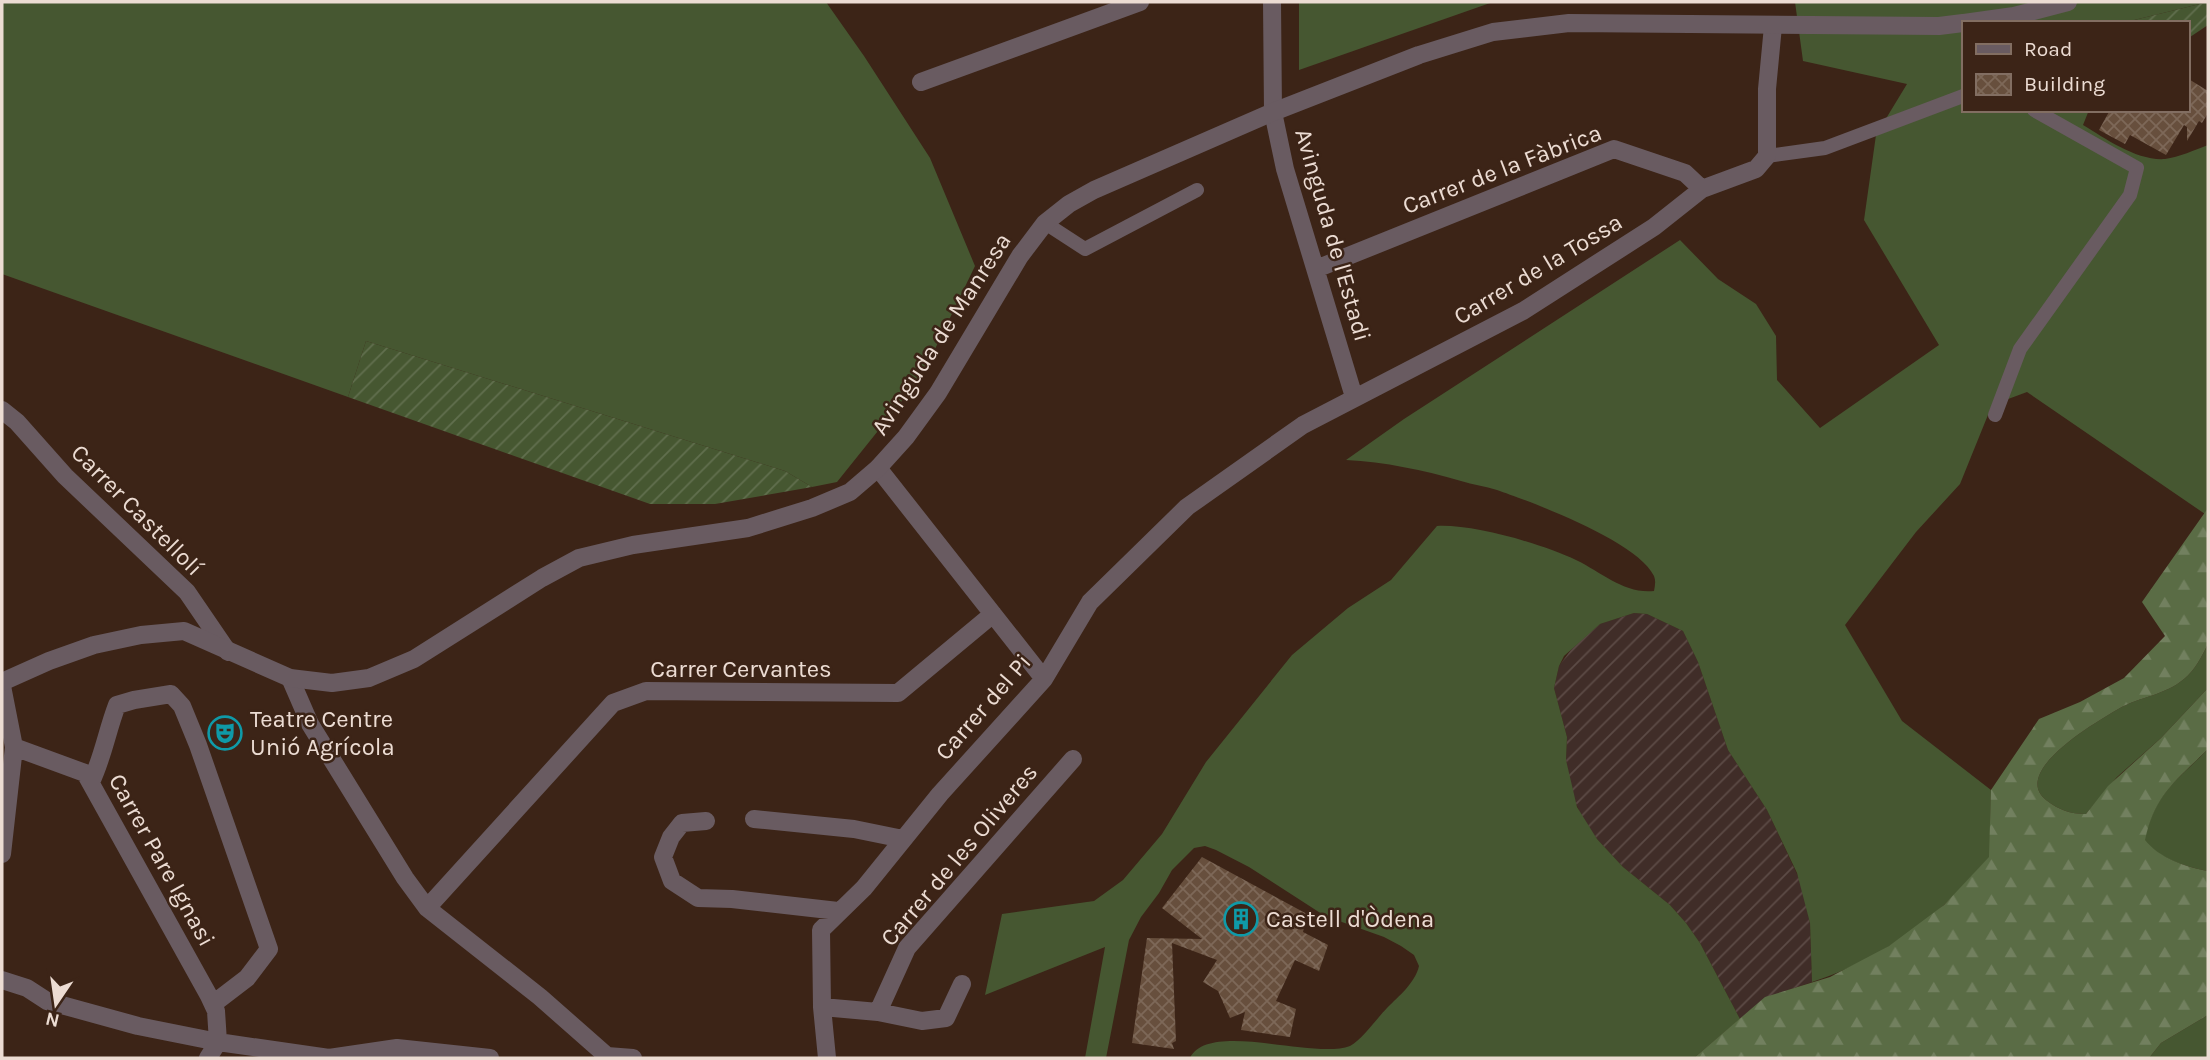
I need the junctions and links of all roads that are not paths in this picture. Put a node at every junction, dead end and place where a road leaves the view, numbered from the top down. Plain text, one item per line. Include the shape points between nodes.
1 (1140, 2) edge
2 (1272, 2) edge
3 (2068, 2) edge
4 (1978, 21) edge
5 (1962, 23) edge
6 (1773, 26) junction
7 (921, 82) dead end
8 (1962, 96) edge
9 (1273, 112) junction
10 (2038, 112) edge
11 (1767, 156) junction
12 (1702, 189) junction
13 (1197, 190) dead end
14 (1045, 223) junction
15 (1316, 269) junction
16 (1354, 397) junction
17 (2, 410) edge
18 (1995, 415) dead end
19 (878, 468) junction
20 (993, 614) junction
21 (228, 652) junction
22 (290, 678) junction
23 (1044, 679) junction
24 (2, 684) edge
25 (14, 747) junction
26 (1073, 759) dead end
27 (91, 782) junction
28 (754, 819) dead end
29 (706, 821) dead end
30 (903, 839) junction
31 (2, 854) edge
32 (427, 908) junction
33 (838, 911) junction
34 (2, 980) edge
35 (962, 984) dead end
36 (213, 1004) junction
37 (822, 1007) junction
38 (878, 1012) junction
39 (218, 1042) junction
40 (293, 1055) edge
41 (208, 1058) edge
42 (490, 1058) edge
43 (633, 1058) edge
44 (827, 1058) edge

1 - 7 street
2 - 9 street, Avinguda de l'Estadi
3 - 4 street, Avinguda de Manresa
5 - 6 street, Avinguda de Manresa
6 - 9 street, Avinguda de Manresa via 1569,23 1493,32 1419,55
6 - 11 street
8 - 11 lane via 1825,148
9 - 14 street, Avinguda de Manresa via 1094,190
9 - 15 street, Avinguda de l'Estadi
10 - 18 lane via 2137,168 2130,195 2020,349
11 - 12 street, Carrer de la Tossa via 1756,169
12 - 15 street, Carrer de la Fàbrica via 1685,173 1614,149
12 - 16 street, Carrer de la Tossa via 1654,227 1524,312
13 - 14 lane via 1085,249
14 - 19 street, Avinguda de Manresa via 1020,256 938,393
15 - 16 street, Avinguda de l'Estadi
16 - 23 street, Carrer del Pi via 1303,425 1187,507 1090,602
17 - 21 street, Carrer Castellolí via 187,592
19 - 20 street
19 - 22 street, Avinguda de Manresa via 850,492 748,528 579,558 414,659 369,677 332,683
20 - 23 street
20 - 32 street, Carrer Cervantes via 898,692 646,691 613,703
21 - 22 street, Avinguda de Manresa
21 - 24 street, Avinguda de Manresa via 184,631 141,635 94,645
22 - 32 street via 310,724
23 - 30 street, Carrer del Pi
24 - 25 street
25 - 27 street, Carrer Pare Ignasi via 85,773
25 - 31 street
26 - 38 street, Carrer de les Oliveres via 907,948
27 - 36 street, Carrer Pare Ignasi
27 - 36 street via 117,705 171,694 182,706 198,745 269,949 247,978
28 - 30 street via 855,829
29 - 33 street via 682,823 671,837 663,858 672,881 698,898
30 - 33 street, Carrer del Pi via 864,888
32 - 43 street via 607,1056
33 - 37 street, Carrer del Pi via 821,930
34 - 39 street via 47,1001
35 - 38 street via 946,1018 922,1021
36 - 39 street, Carrer Pare Ignasi
37 - 38 street
37 - 44 street, Carrer del Pi
39 - 40 street
39 - 41 street
40 - 42 street via 330,1058 397,1048

